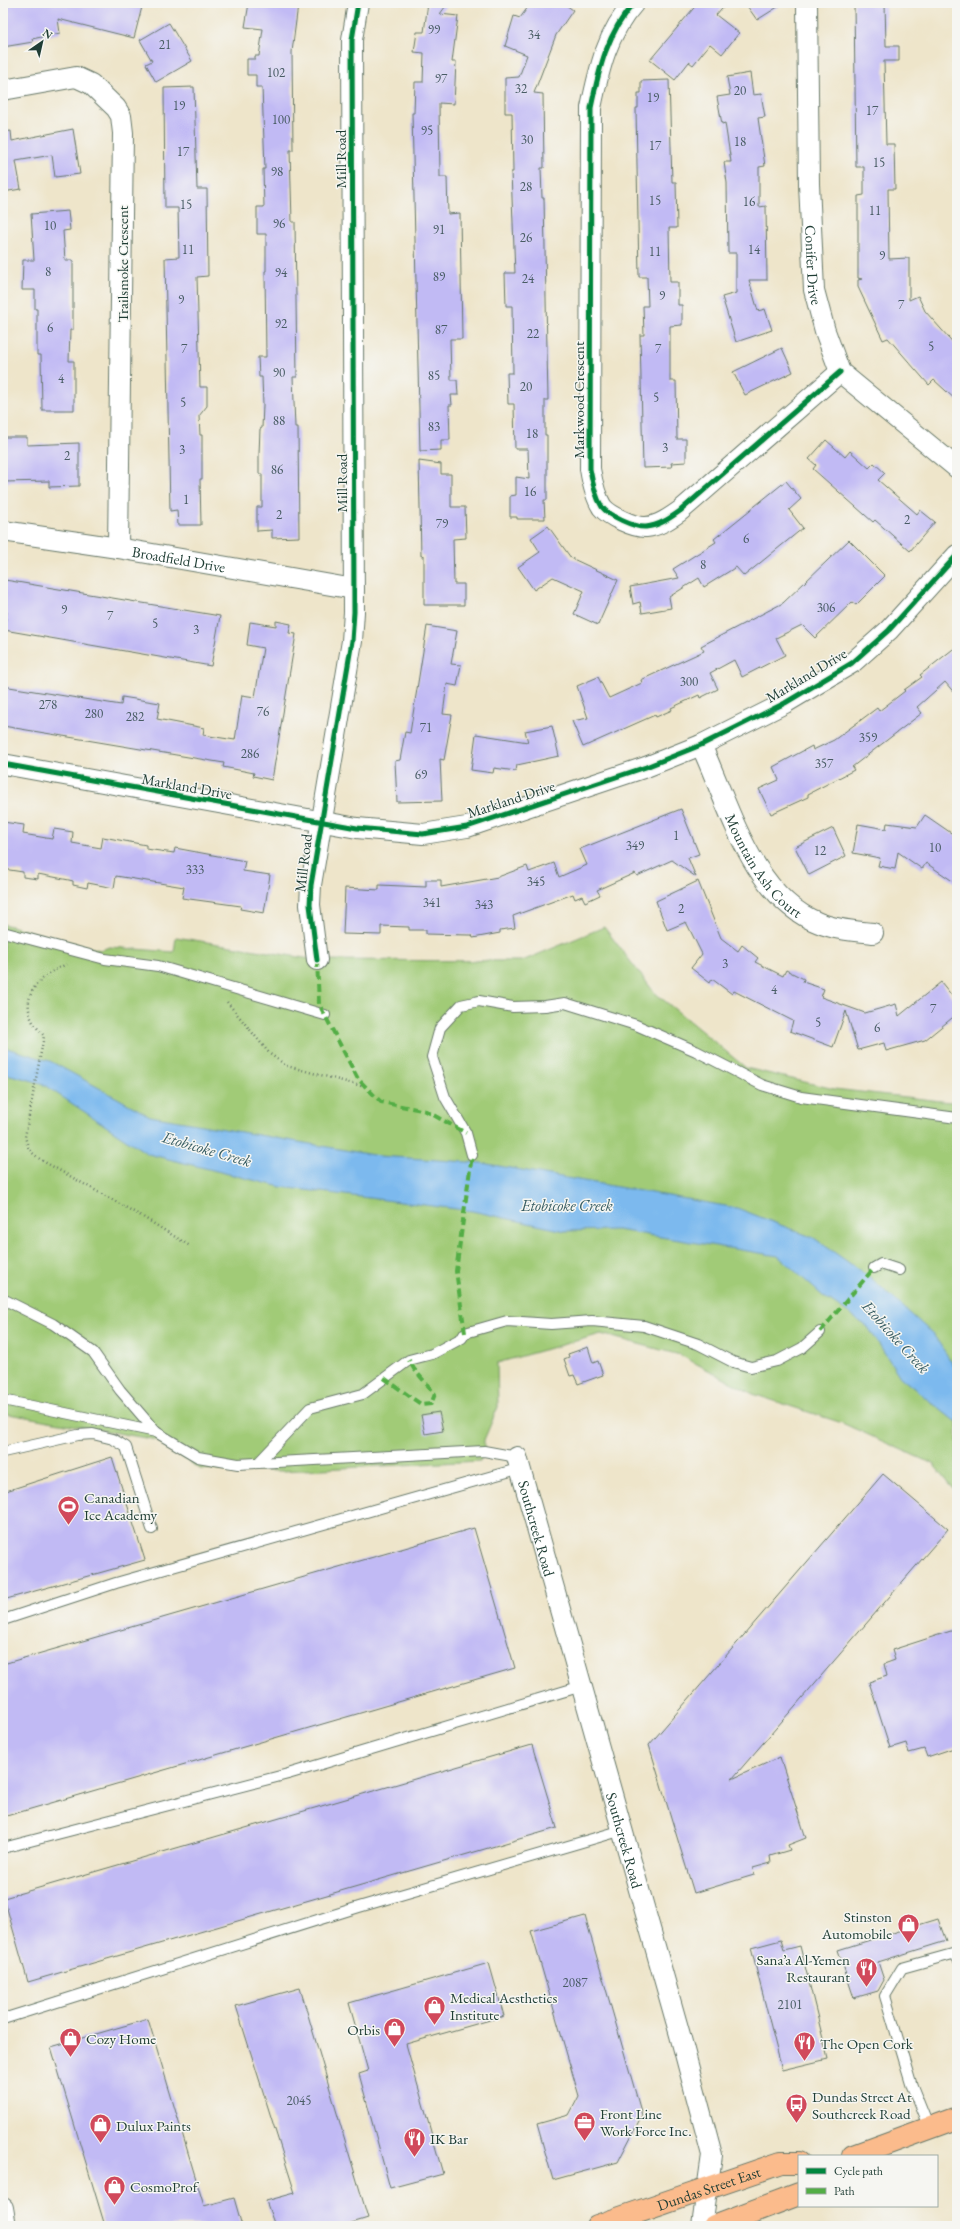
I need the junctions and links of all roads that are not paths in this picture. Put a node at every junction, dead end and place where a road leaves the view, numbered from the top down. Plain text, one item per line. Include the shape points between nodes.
1 (358, 3) edge
2 (634, 3) edge
3 (808, 3) edge
4 (3, 90) edge
5 (840, 372) junction
6 (957, 468) edge
7 (3, 531) edge
8 (118, 548) junction
9 (957, 555) edge
10 (354, 590) junction
11 (701, 745) junction
12 (3, 764) edge
13 (320, 822) junction
14 (3, 932) edge
15 (873, 933) dead end
16 (317, 960) dead end
17 (325, 1016) dead end
18 (957, 1118) edge
19 (472, 1155) dead end
20 (874, 1268) dead end
21 (898, 1270) dead end
22 (3, 1300) edge
23 (820, 1332) dead end
24 (3, 1400) edge
25 (156, 1432) junction
26 (3, 1452) edge
27 (258, 1463) junction
28 (519, 1463) junction
29 (152, 1529) dead end
30 (3, 1620) edge
31 (582, 1686) junction
32 (623, 1830) junction
33 (3, 1848) edge
34 (957, 1958) edge
35 (3, 2019) edge
36 (957, 2118) edge
37 (929, 2128) junction
38 (856, 2155) edge
39 (798, 2163) edge
40 (707, 2188) junction
41 (798, 2195) edge
42 (3, 2208) edge
43 (6, 2226) edge
44 (597, 2226) edge
45 (702, 2226) edge
46 (714, 2226) edge

1 - 10 street, Mill Road via 352,40
2 - 5 street, Markwood Crescent via 620,18 607,46 591,108 590,468 593,484 603,507 623,521 646,527 662,522 680,511
3 - 5 street, Conifer Drive via 809,184 814,290
4 - 8 street, Trailsmoke Crescent via 76,76 91,84 121,116 123,148
5 - 6 street
7 - 8 street, Broadfield Drive
8 - 10 street, Broadfield Drive
9 - 11 street, Markland Drive via 889,630 852,663 785,704
10 - 13 street, Mill Road via 352,641
11 - 13 street, Markland Drive via 646,767 467,827 423,834
11 - 15 street, Mountain Ash Court via 746,848 773,891 794,910 819,923 840,929
12 - 13 street, Markland Drive
13 - 16 street, Mill Road via 310,905
14 - 17 lane via 105,959 158,966
18 - 19 lane via 801,1097 762,1085 696,1051 636,1025 565,1003 513,1007 478,1001 461,1005 440,1028 432,1057 445,1097 466,1133
20 - 21 lane via 881,1264
22 - 25 lane via 53,1324 93,1352 120,1390
23 - 27 lane via 802,1348 777,1361 751,1367 733,1362 698,1344 644,1326 592,1321 551,1324 507,1321 465,1333 462,1338 432,1354 409,1360 363,1394 310,1408
24 - 25 lane
25 - 27 lane via 198,1457 238,1464
26 - 29 lane via 78,1435 93,1434 114,1439 126,1447
27 - 28 lane via 484,1452
28 - 30 lane via 116,1583
28 - 31 street, Southcreek Road
31 - 32 street, Southcreek Road
31 - 33 lane via 288,1774
32 - 35 lane via 359,1907
32 - 40 street, Southcreek Road via 712,2155
34 - 37 lane via 956,1953 902,1968 885,1996 912,2086
36 - 37 main road
37 - 38 main road
39 - 40 main road, Dundas Street East via 781,2163
40 - 44 main road, Dundas Street East
40 - 45 street, Southcreek Road
41 - 46 main road
42 - 43 street

